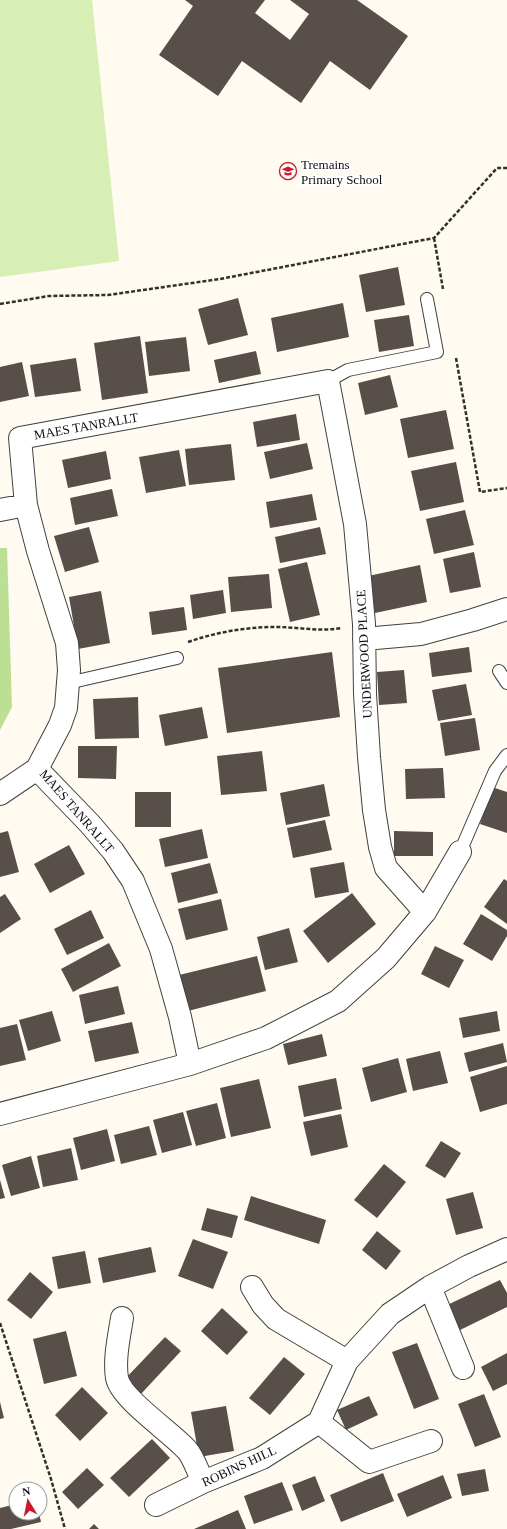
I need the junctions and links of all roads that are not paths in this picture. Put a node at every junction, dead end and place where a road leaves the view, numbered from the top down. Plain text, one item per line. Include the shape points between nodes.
1 (427, 299) dead end
2 (328, 381) junction
3 (26, 505) junction
4 (0, 510) edge
5 (507, 609) edge
6 (364, 632) junction
7 (177, 658) dead end
8 (499, 671) dead end
9 (68, 682) junction
10 (507, 683) edge
11 (507, 755) edge
12 (37, 769) junction
13 (0, 794) edge
14 (460, 852) joint
15 (425, 912) junction
16 (190, 1064) junction
17 (0, 1114) edge
18 (507, 1249) edge
19 (252, 1287) dead end
20 (430, 1287) junction
21 (122, 1318) dead end
22 (347, 1361) junction
23 (463, 1368) dead end
24 (318, 1422) junction
25 (432, 1441) dead end
26 (203, 1482) junction
27 (156, 1505) dead end

1 - 2 lane via 437,352 348,370
2 - 3 street, MAES TANRALLT via 20,438
2 - 6 street, UNDERWOOD PLACE via 355,524
3 - 4 street
3 - 9 street, MAES TANRALLT via 67,643
5 - 6 street via 421,634
6 - 15 street, UNDERWOOD PLACE via 369,757 380,847 386,868
7 - 9 lane
8 - 10 lane
9 - 12 street, MAES TANRALLT via 66,708 60,725
11 - 14 lane via 494,771
12 - 13 street
12 - 16 street, MAES TANRALLT via 90,824 113,851 133,881 161,949
14 - 15 street
15 - 16 street via 386,958 338,1001 266,1038
16 - 17 street
18 - 20 street
19 - 22 street via 276,1319
20 - 22 street via 390,1314
20 - 23 street
21 - 26 street via 116,1361 117,1380 142,1410 188,1452
22 - 24 street
24 - 25 street via 369,1462
24 - 26 street, ROBINS HILL via 262,1458
26 - 27 street, ROBINS HILL

